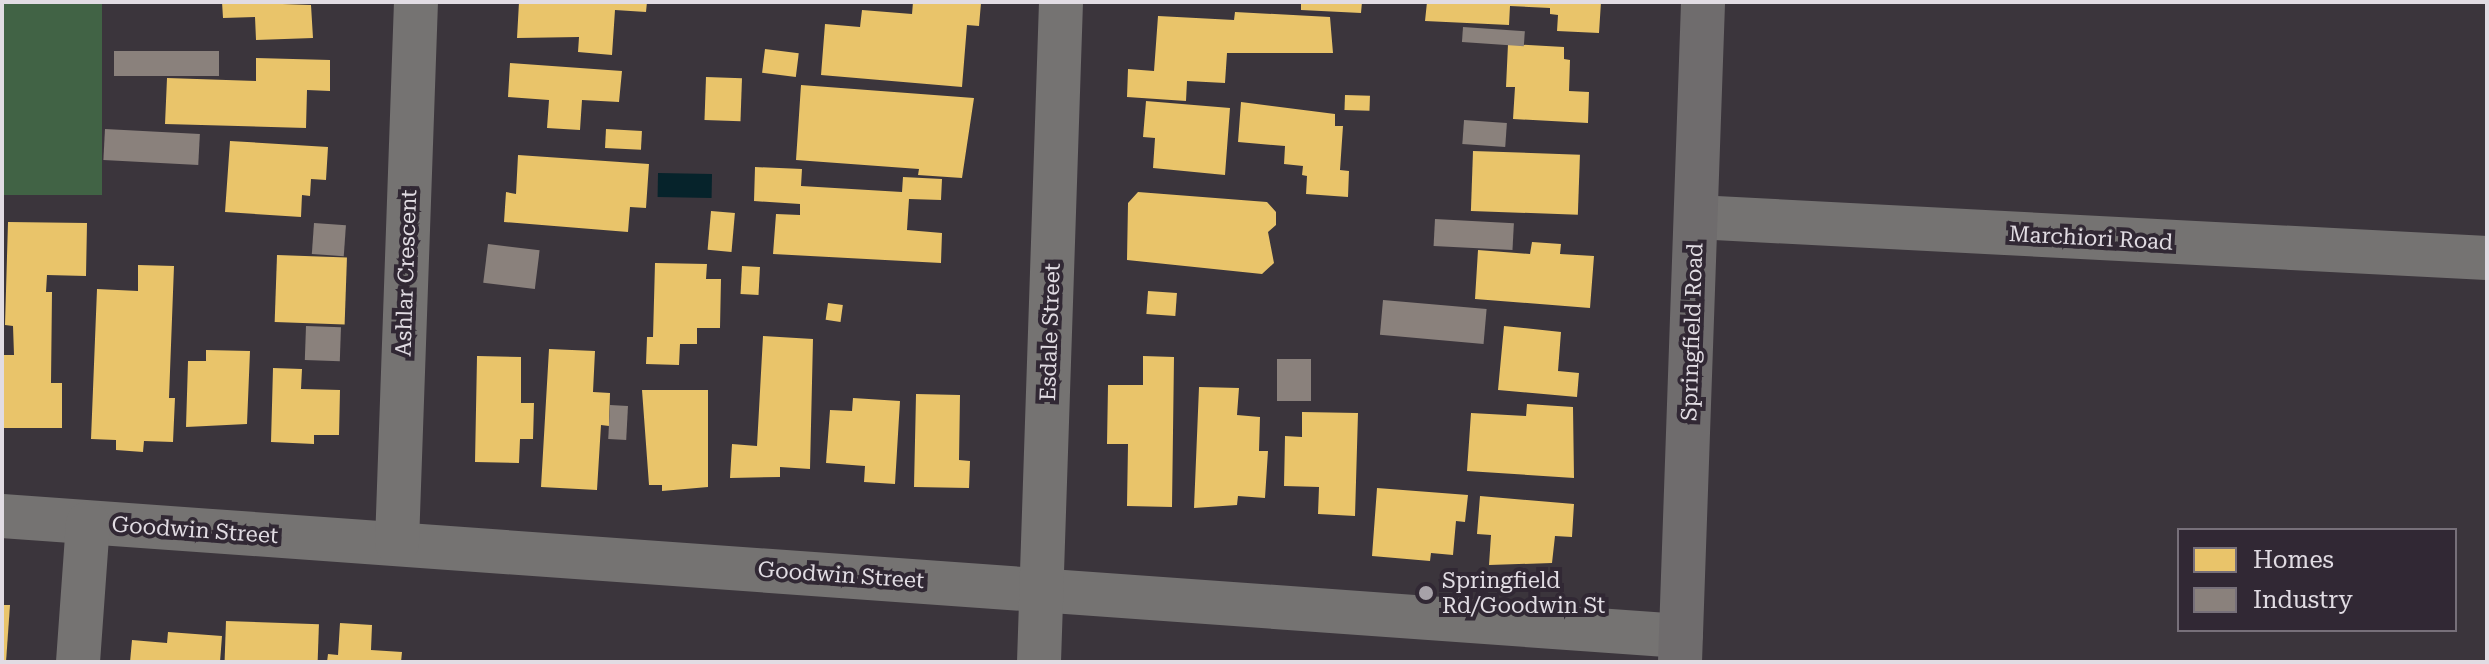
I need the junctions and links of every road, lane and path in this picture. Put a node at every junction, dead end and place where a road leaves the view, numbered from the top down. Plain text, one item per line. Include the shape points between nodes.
1 (416, 2) edge
2 (1061, 2) edge
3 (1703, 2) edge
4 (1696, 217) junction
5 (2487, 258) edge
6 (2, 516) edge
7 (88, 523) junction
8 (397, 543) junction
9 (1042, 590) junction
10 (1680, 649) edge
11 (78, 662) edge
12 (1039, 662) edge

1 - 8 street, Ashlar Crescent
2 - 9 street, Esdale Street
3 - 4 main road, Springfield Road
4 - 5 street, Marchiori Road
4 - 10 main road, Springfield Road
6 - 7 street, Goodwin Street
7 - 8 street, Goodwin Street
7 - 11 street
8 - 9 street, Goodwin Street
9 - 10 street, Goodwin Street
9 - 12 street, Esdale Street

